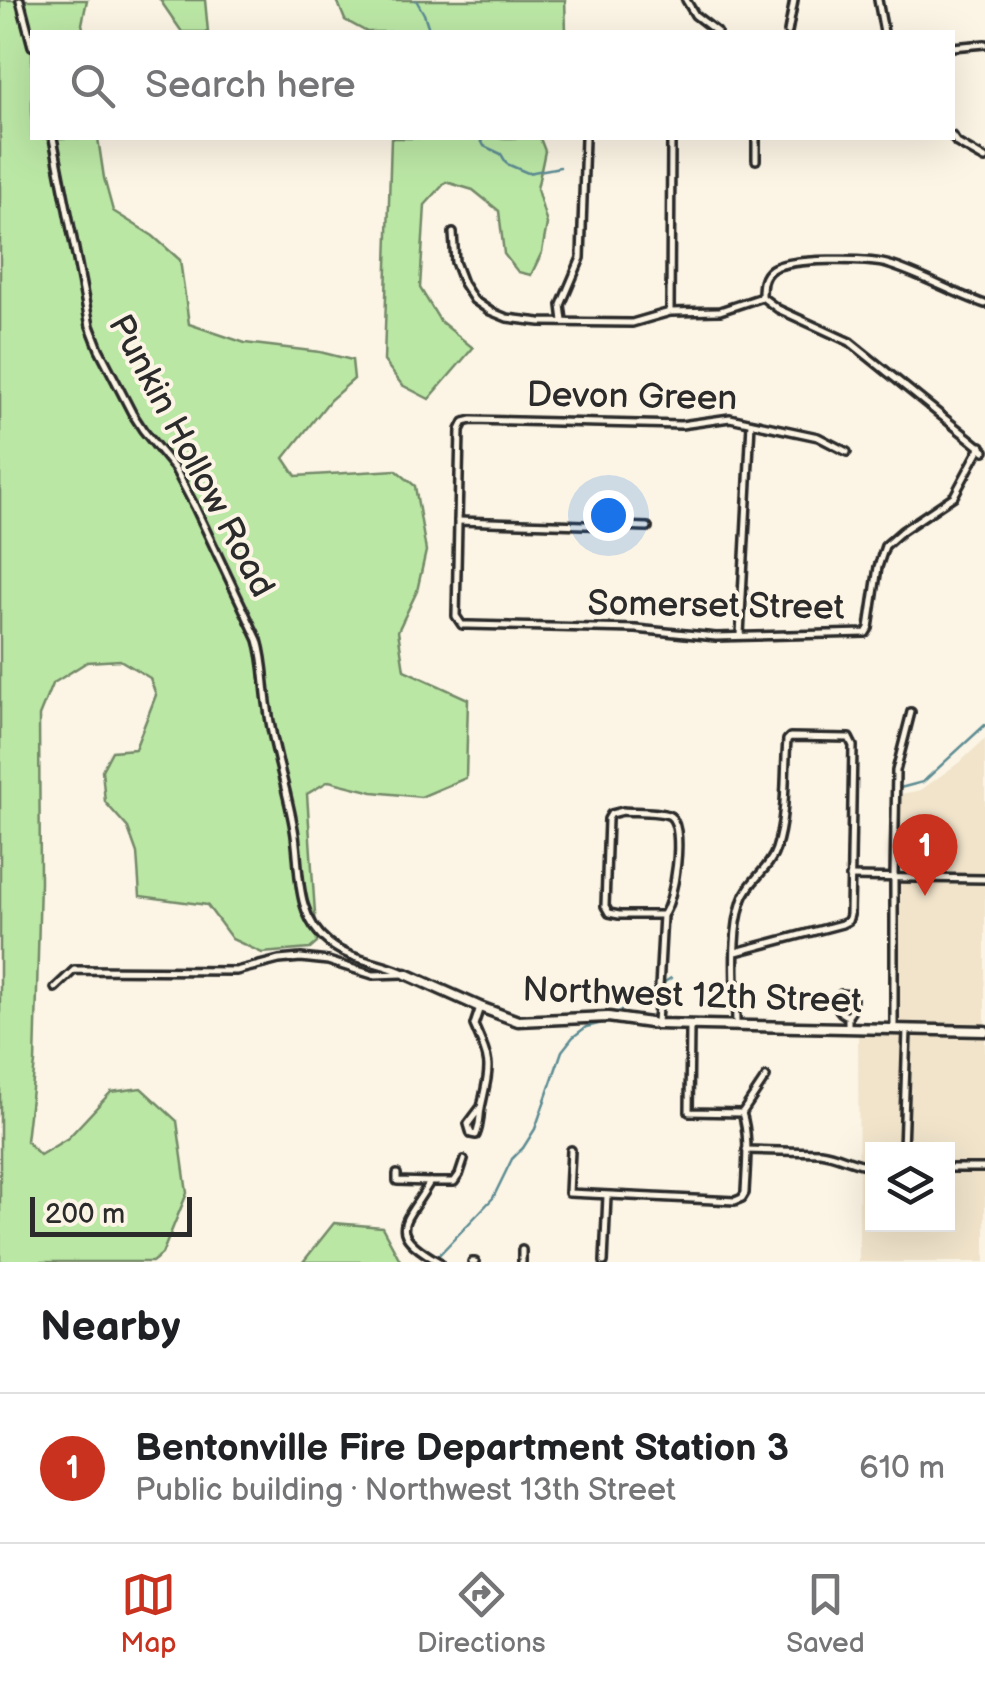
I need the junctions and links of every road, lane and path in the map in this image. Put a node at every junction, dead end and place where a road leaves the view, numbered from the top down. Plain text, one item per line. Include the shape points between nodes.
1 (20, 0) edge
2 (686, 0) edge
3 (794, 0) edge
4 (878, 0) edge
5 (715, 30) edge
6 (788, 30) edge
7 (884, 30) edge
8 (30, 38) edge
9 (985, 44) edge
10 (955, 47) edge
11 (53, 140) edge
12 (585, 140) edge
13 (671, 140) edge
14 (756, 140) edge
15 (955, 140) edge
16 (985, 159) edge
17 (756, 160) dead end
18 (453, 233) dead end
19 (762, 297) junction
20 (985, 304) edge
21 (670, 312) junction
22 (562, 321) junction
23 (752, 422) junction
24 (984, 448) edge
25 (847, 452) dead end
26 (458, 521) junction
27 (648, 526) dead end
28 (740, 635) junction
29 (911, 712) dead end
30 (850, 877) junction
31 (894, 877) junction
32 (985, 878) edge
33 (663, 916) junction
34 (736, 952) junction
35 (406, 974) junction
36 (55, 988) dead end
37 (480, 1008) junction
38 (848, 1016) dead end
39 (657, 1024) junction
40 (690, 1025) junction
41 (736, 1026) junction
42 (848, 1028) junction
43 (894, 1030) junction
44 (907, 1030) junction
45 (985, 1031) edge
46 (766, 1077) dead end
47 (480, 1108) junction
48 (742, 1113) junction
49 (904, 1142) edge
50 (571, 1150) dead end
51 (746, 1150) junction
52 (464, 1160) dead end
53 (865, 1166) edge
54 (955, 1168) edge
55 (985, 1168) edge
56 (397, 1174) dead end
57 (430, 1182) junction
58 (607, 1196) junction
59 (522, 1250) dead end
60 (439, 1262) edge
61 (522, 1262) edge
62 (604, 1262) edge

1 - 8 street
2 - 5 street
3 - 6 street
4 - 7 street
9 - 10 street
11 - 35 street, Punkin Hollow Road via 99,348 142,430 175,469 258,640 303,904 329,943
12 - 22 street via 581,258 560,306
13 - 21 street
14 - 17 street
15 - 16 street
18 - 22 street via 455,262 474,300 506,318
19 - 20 street via 762,283 776,267 871,260
19 - 21 street via 720,310
19 - 24 street via 850,342
21 - 22 street via 632,323
23 - 25 street, Devon Green via 818,437
23 - 26 street, Devon Green via 464,422
23 - 28 street
24 - 28 street, Somerset Street via 954,496 885,546 868,631
26 - 27 street
26 - 28 street, Somerset Street via 456,616 462,625
29 - 31 street via 896,771
30 - 31 street
30 - 34 street via 848,921
30 - 34 street via 853,746 849,738 790,738 776,853 741,902
31 - 32 street
31 - 43 street
33 - 33 street via 674,885 675,821 668,814 611,814 605,906 609,913
33 - 39 street
34 - 41 street
35 - 36 street via 373,975 301,958 236,972 74,970
35 - 37 street, Northwest 12th Street
37 - 39 street, Northwest 12th Street via 518,1021
37 - 47 street via 474,1025 490,1069
38 - 42 street
39 - 40 street, Northwest 12th Street
40 - 41 street, Northwest 12th Street
40 - 48 street via 689,1112
41 - 42 street, Northwest 12th Street
42 - 43 street, Northwest 12th Street
43 - 44 street, Northwest 12th Street
44 - 45 street, Northwest 12th Street
44 - 49 street
46 - 48 street
47 - 47 street via 468,1124 471,1134 480,1126
48 - 51 street
50 - 58 street via 569,1193
51 - 53 street via 820,1152
51 - 58 street via 742,1198
52 - 57 street via 454,1182
54 - 55 street
56 - 57 street via 397,1182
57 - 60 street via 408,1212 404,1230 420,1252
58 - 62 street
59 - 61 street

